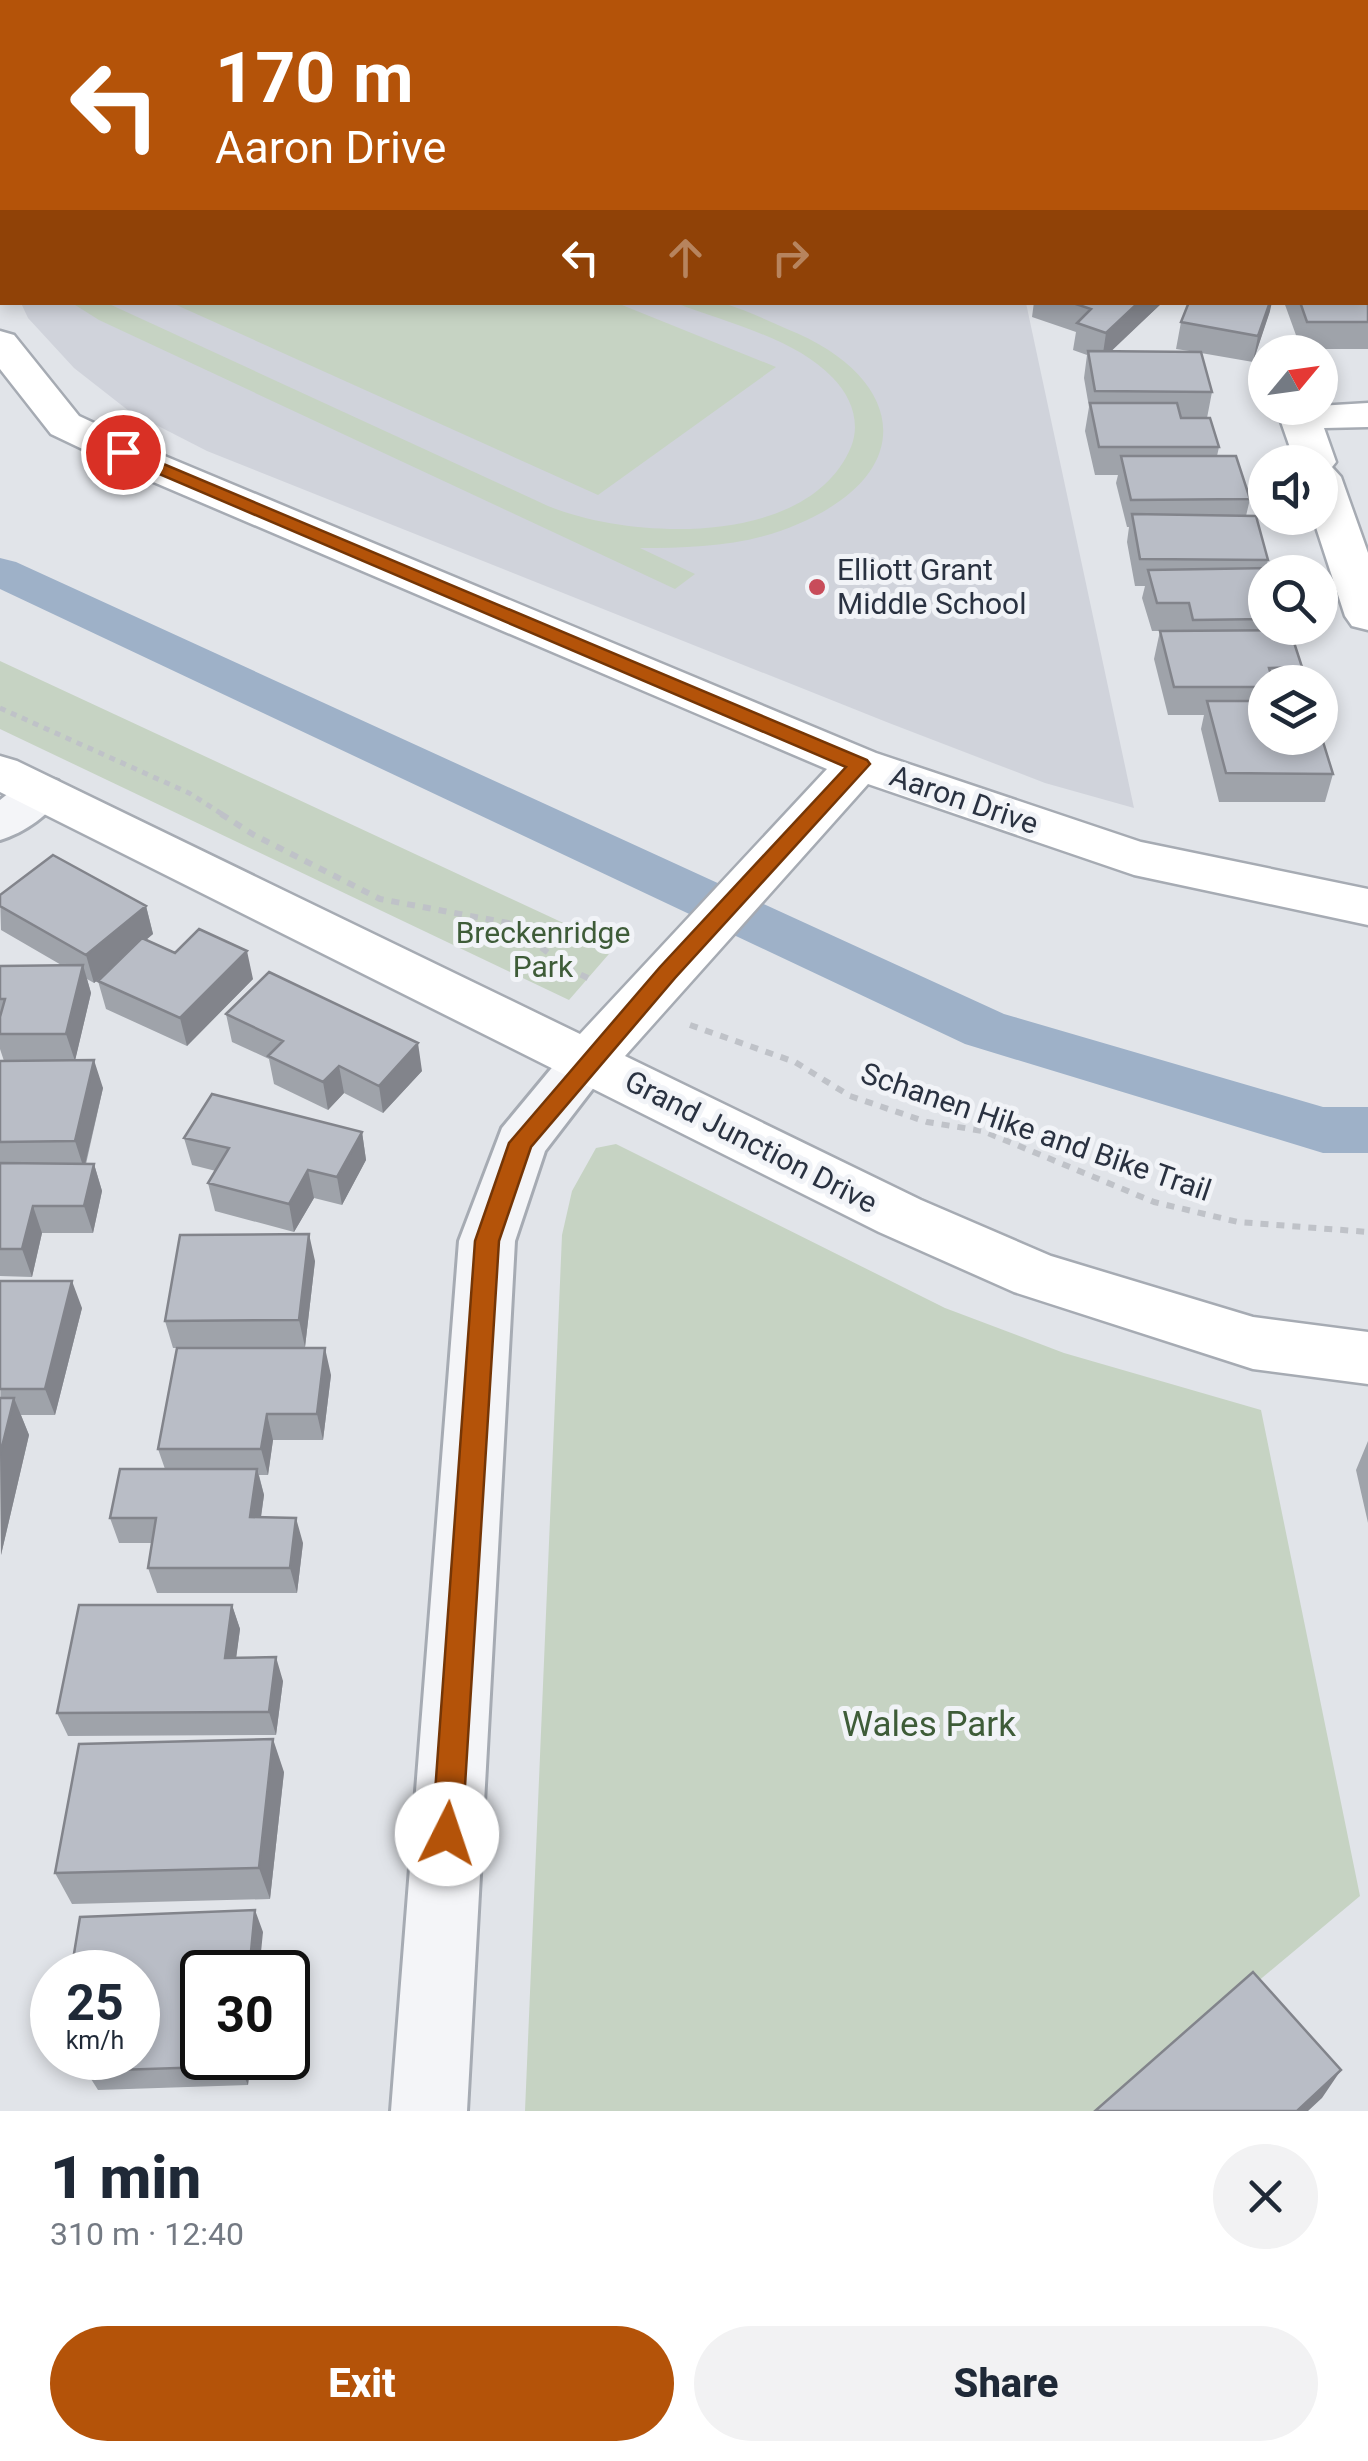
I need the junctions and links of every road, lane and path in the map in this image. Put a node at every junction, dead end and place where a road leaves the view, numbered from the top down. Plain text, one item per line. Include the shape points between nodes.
1 (0, 343) edge
2 (1368, 416) edge
3 (1309, 445) edge
4 (1338, 529) edge
5 (1368, 616) edge
6 (0, 708) edge
7 (860, 764) junction
8 (14, 796) edge
9 (1368, 907) edge
10 (654, 988) junction
11 (589, 1060) junction
12 (1368, 1232) edge
13 (1368, 1358) edge
14 (429, 2111) edge

1 - 7 street, Aaron Drive via 65,425
2 - 3 street via 1299,416
4 - 5 street
6 - 10 path, Schanen Hike and Bike Trail via 189,793 254,835 380,899 508,922 573,972
7 - 9 street, Aaron Drive via 1134,858
7 - 10 street
8 - 11 street, Grand Junction Drive
10 - 11 street
10 - 12 path, Schanen Hike and Bike Trail via 698,1028 795,1062 850,1096 982,1132 1154,1202 1238,1222
11 - 13 street, Grand Junction Drive via 900,1216 1035,1275 1254,1343
11 - 14 street via 521,1143 487,1241

